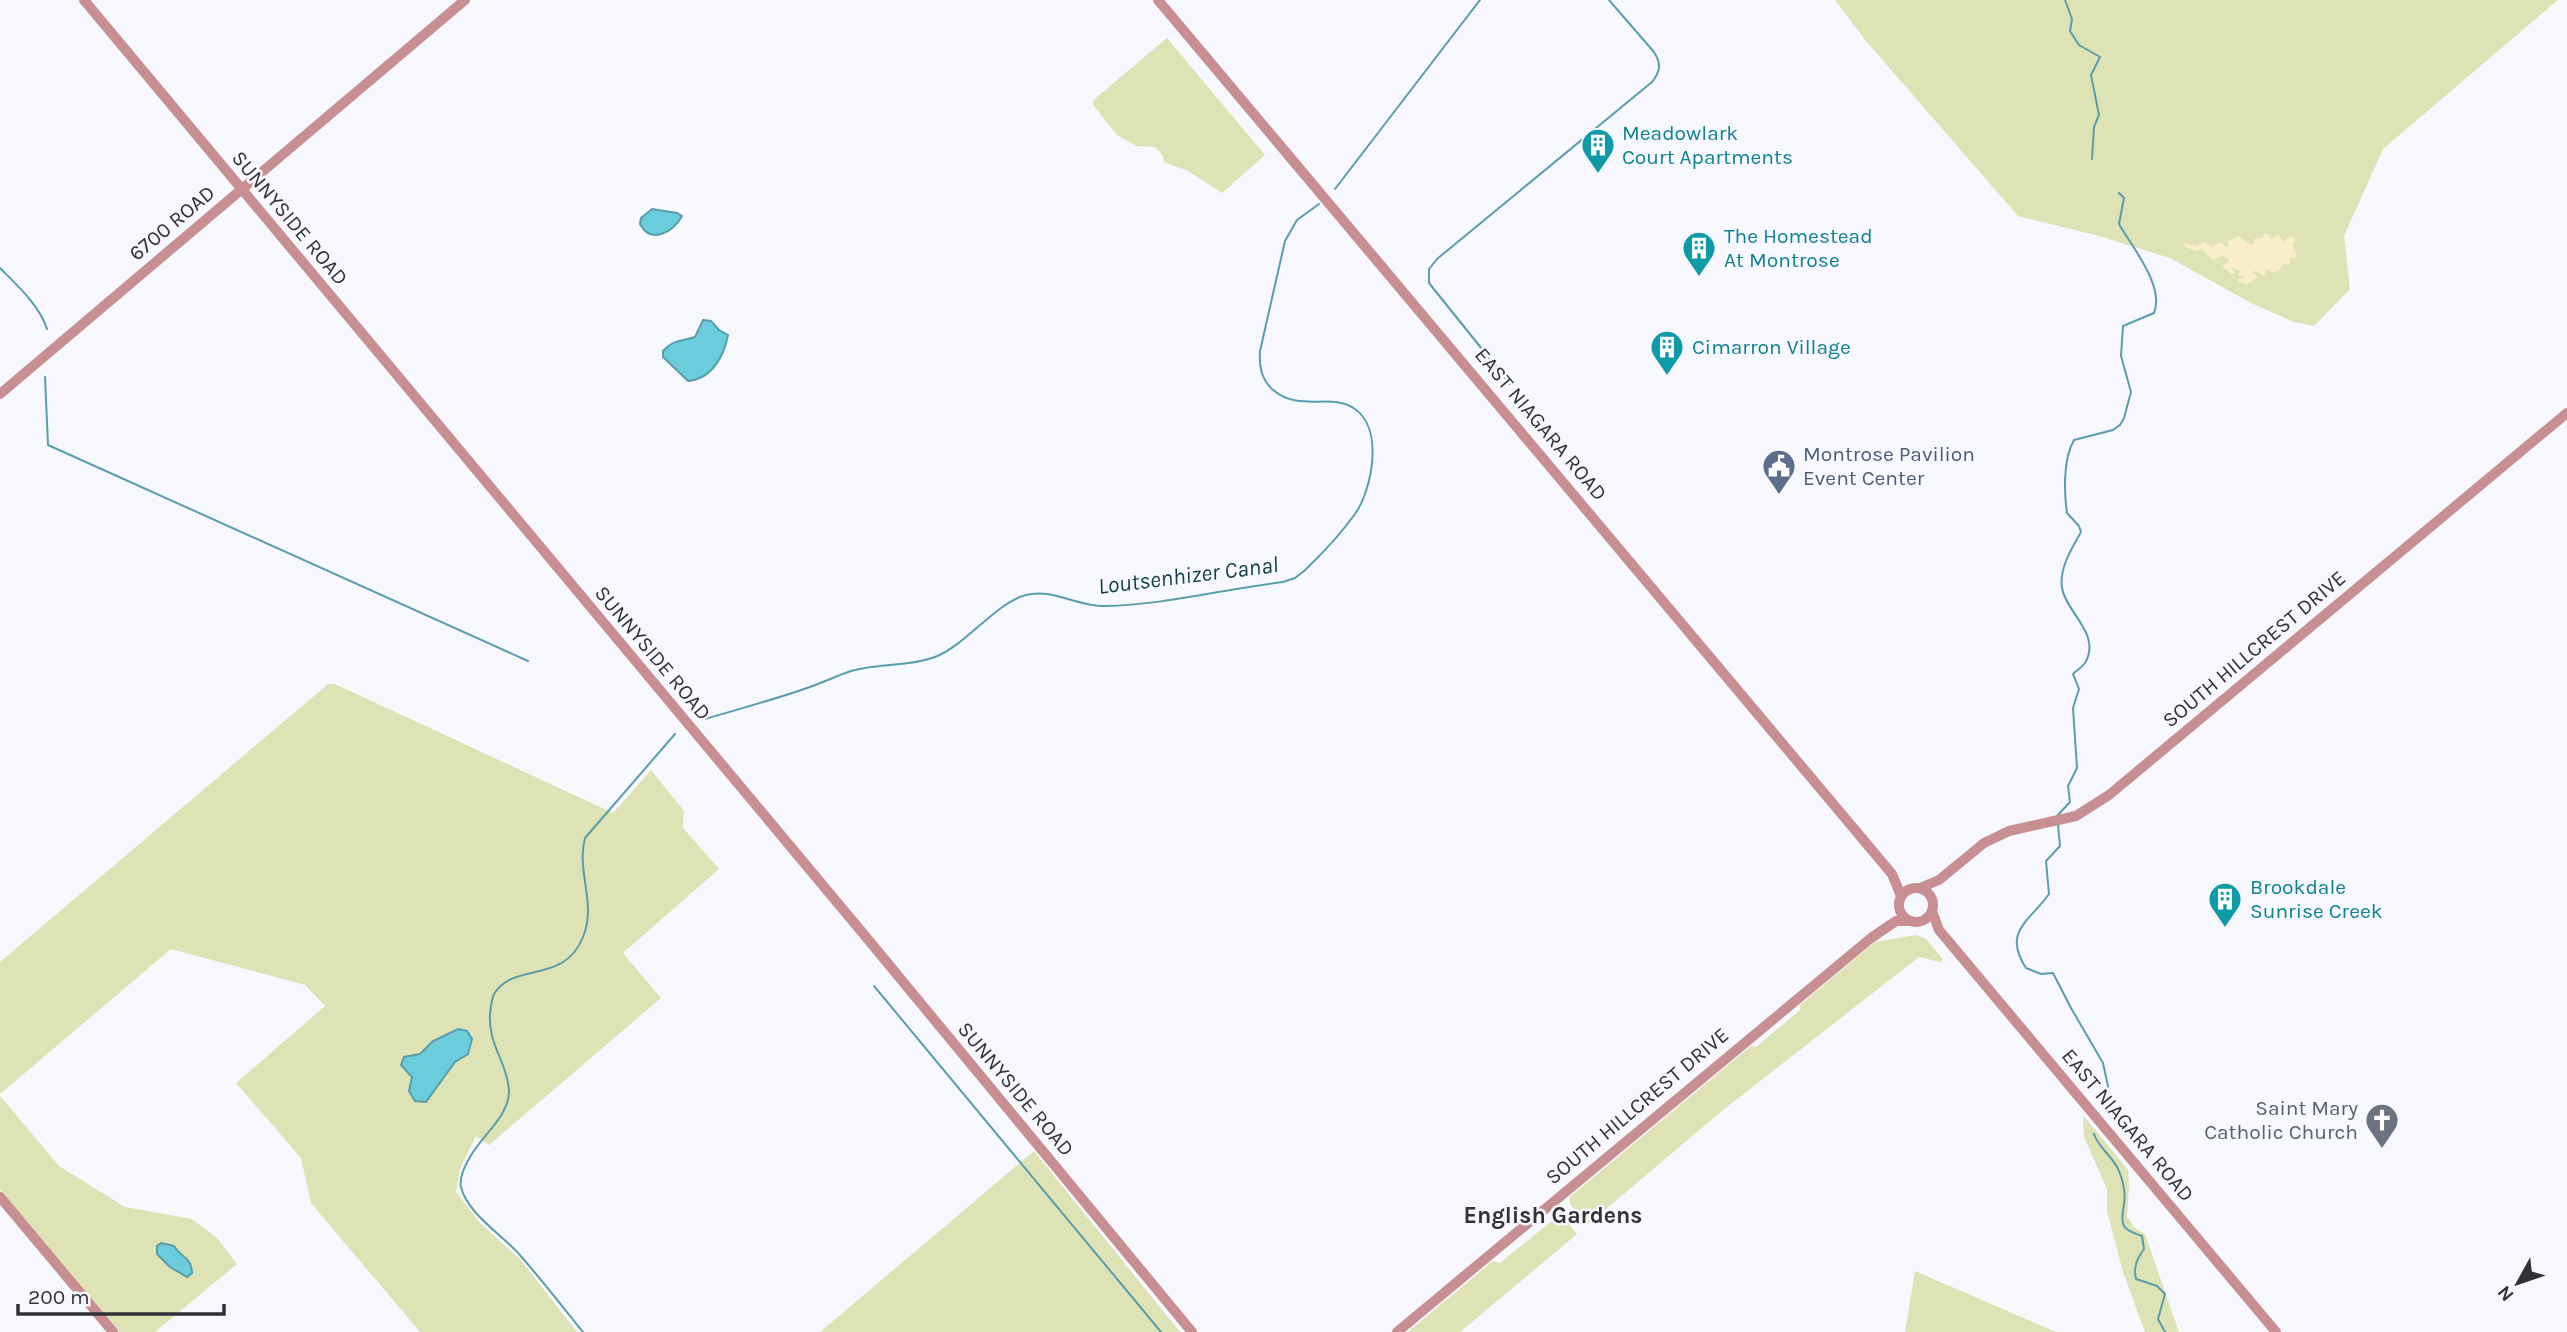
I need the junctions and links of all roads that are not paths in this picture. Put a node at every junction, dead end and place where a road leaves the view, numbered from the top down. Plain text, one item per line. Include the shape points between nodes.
1 (84, 0) edge
2 (465, 0) edge
3 (1158, 0) edge
4 (242, 189) junction
5 (0, 394) edge
6 (2567, 413) edge
7 (1892, 874) junction
8 (1945, 875) junction
9 (1918, 888) junction
10 (1900, 898) junction
11 (1932, 906) junction
12 (1913, 921) junction
13 (1871, 938) junction
14 (1950, 943) junction
15 (0, 1197) edge
16 (113, 1332) edge
17 (1192, 1332) edge
18 (1397, 1332) edge
19 (2276, 1332) edge

1 - 4 street, SUNNYSIDE ROAD
2 - 4 street, 6700 ROAD
3 - 7 street, EAST NIAGARA ROAD
4 - 5 street, 6700 ROAD
4 - 17 street, SUNNYSIDE ROAD
6 - 8 street, SOUTH HILLCREST DRIVE via 2109,795 2076,816 2009,831 1984,842
7 - 9 street, EAST NIAGARA ROAD
7 - 10 street, EAST NIAGARA ROAD
8 - 9 street, SOUTH HILLCREST DRIVE
8 - 11 street, SOUTH HILLCREST DRIVE
9 - 10 street via 1908,889
9 - 11 street via 1928,892
10 - 12 street via 1901,913
10 - 13 street, SOUTH HILLCREST DRIVE via 1887,922
11 - 12 street via 1925,919
11 - 14 street, EAST NIAGARA ROAD via 1936,924
12 - 13 street, SOUTH HILLCREST DRIVE via 1896,921
12 - 14 street, EAST NIAGARA ROAD
13 - 18 street, SOUTH HILLCREST DRIVE
14 - 19 street, EAST NIAGARA ROAD
15 - 16 street

